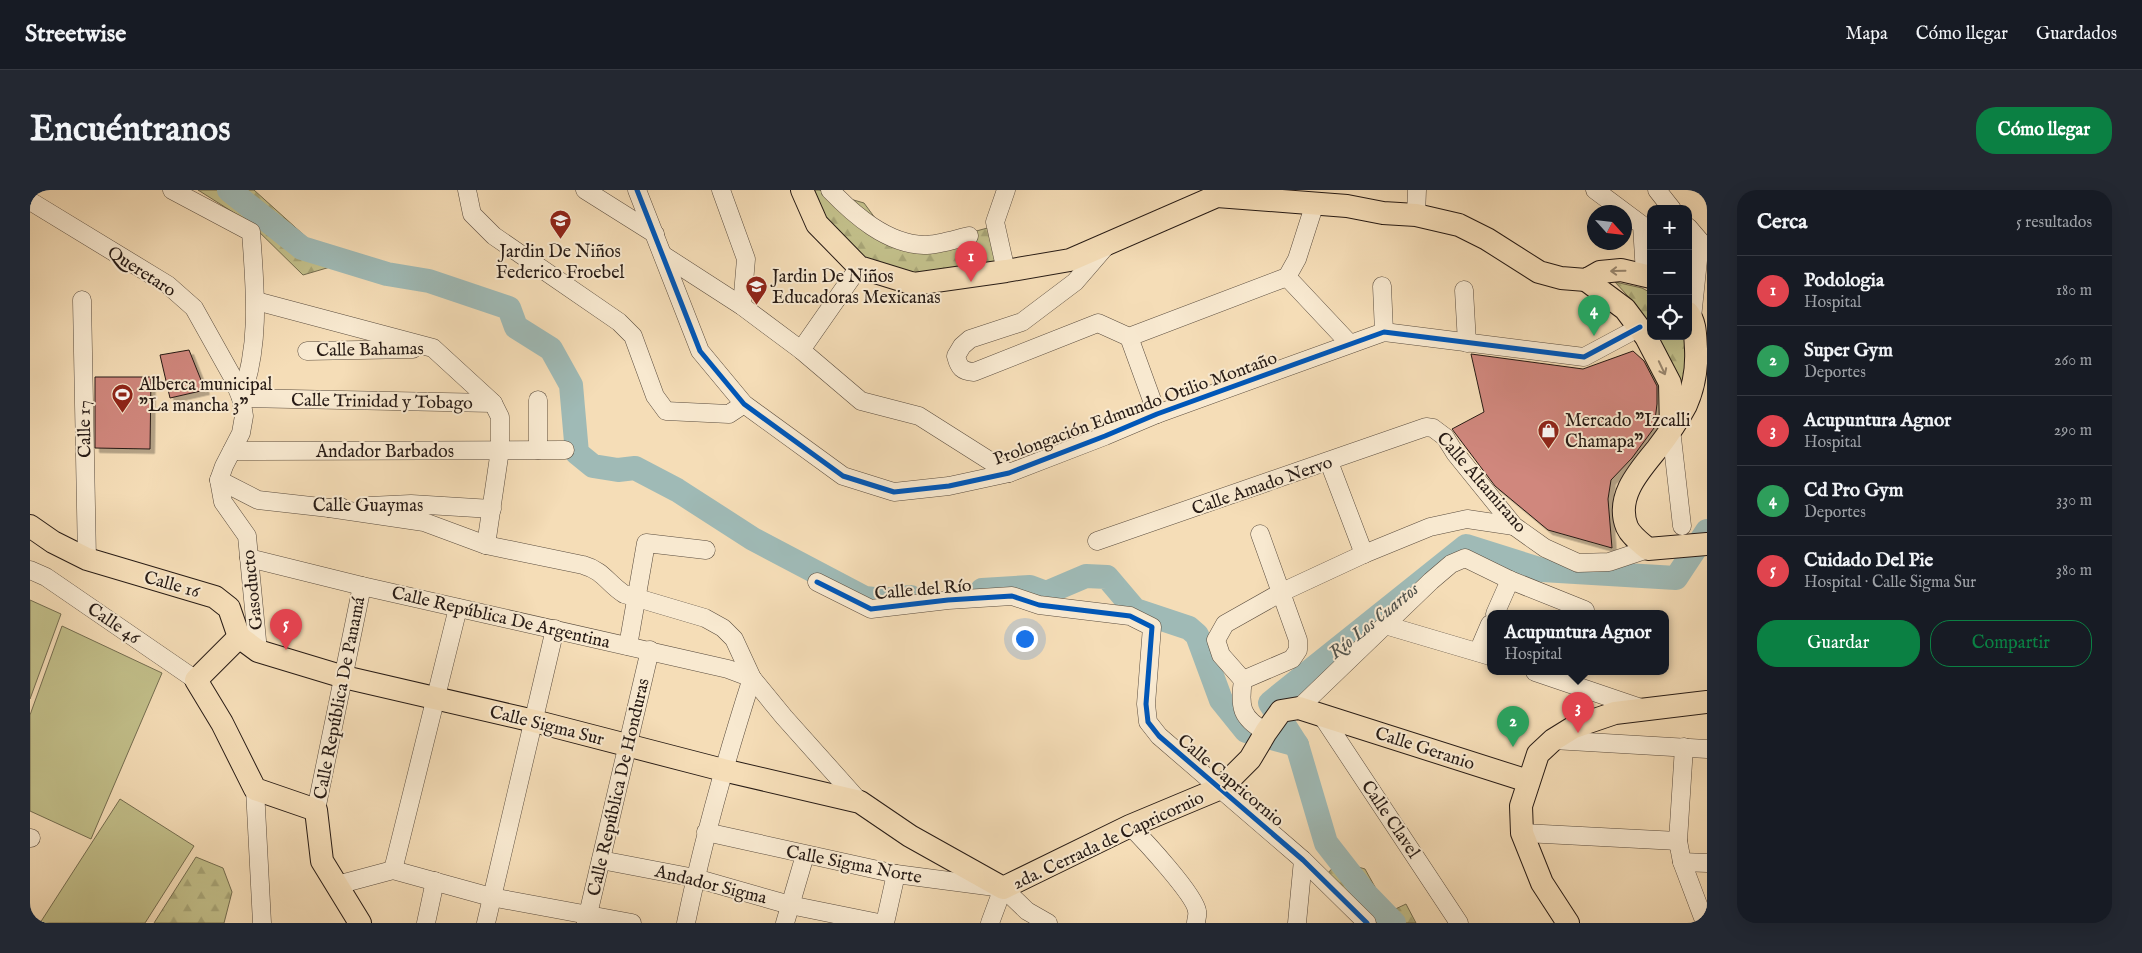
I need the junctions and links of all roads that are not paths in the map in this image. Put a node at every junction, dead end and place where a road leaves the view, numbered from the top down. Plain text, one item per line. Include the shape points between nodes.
1 (172, 190) edge
2 (467, 190) edge
3 (585, 190) edge
4 (638, 190) edge
5 (721, 190) edge
6 (802, 190) edge
7 (830, 190) edge
8 (1006, 190) edge
9 (1417, 190) edge
10 (1595, 190) edge
11 (1657, 190) edge
12 (1216, 193) edge
13 (1325, 199) edge
14 (30, 201) edge
15 (1669, 205) edge
16 (1416, 216) junction
17 (1692, 232) edge
18 (655, 234) junction
19 (970, 236) dead end
20 (1107, 245) junction
21 (663, 256) junction
22 (859, 266) junction
23 (1647, 268) edge
24 (1006, 272) junction
25 (1647, 276) edge
26 (1287, 277) junction
27 (1586, 280) junction
28 (1382, 286) dead end
29 (1464, 290) dead end
30 (82, 300) dead end
31 (1692, 300) edge
32 (256, 301) junction
33 (742, 306) junction
34 (1640, 327) junction
35 (1692, 328) edge
36 (1384, 332) junction
37 (1129, 338) junction
38 (1350, 343) junction
39 (1467, 343) junction
40 (433, 348) junction
41 (801, 350) junction
42 (307, 351) dead end
43 (241, 398) junction
44 (538, 400) dead end
45 (493, 403) junction
46 (744, 404) junction
47 (1157, 414) junction
48 (1426, 427) joint
49 (1671, 429) junction
50 (500, 450) junction
51 (538, 450) junction
52 (565, 450) dead end
53 (232, 451) junction
54 (1329, 462) junction
55 (1009, 473) junction
56 (219, 480) junction
57 (329, 508) junction
58 (492, 509) junction
59 (30, 526) edge
60 (1514, 526) junction
61 (1682, 526) dead end
62 (1260, 534) dead end
63 (1097, 541) dead end
64 (1707, 544) edge
65 (486, 545) junction
66 (1648, 549) junction
67 (706, 550) dead end
68 (1364, 554) junction
69 (249, 558) junction
70 (87, 559) junction
71 (30, 570) edge
72 (1510, 580) junction
73 (817, 582) dead end
74 (362, 586) junction
75 (1280, 593) junction
76 (638, 597) junction
77 (458, 608) junction
78 (1497, 610) edge
79 (1585, 610) dead end
80 (1385, 625) junction
81 (1152, 627) joint
82 (555, 629) junction
83 (239, 637) junction
84 (1487, 639) edge
85 (628, 646) junction
86 (650, 650) junction
87 (258, 651) junction
88 (1484, 654) edge
89 (1544, 675) edge
90 (344, 676) junction
91 (752, 678) junction
92 (196, 680) junction
93 (1243, 680) junction
94 (437, 700) junction
95 (1707, 702) edge
96 (1290, 709) junction
97 (1644, 709) junction
98 (1322, 716) junction
99 (534, 720) junction
100 (1266, 732) junction
101 (1553, 740) junction
102 (628, 745) junction
103 (1684, 747) junction
104 (1707, 749) edge
105 (723, 770) junction
106 (1528, 781) junction
107 (1221, 788) junction
108 (255, 789) junction
109 (860, 802) junction
110 (316, 810) junction
111 (1130, 826) junction
112 (706, 832) junction
113 (1522, 833) junction
114 (1678, 842) junction
115 (806, 855) junction
116 (601, 860) junction
117 (1303, 860) junction
118 (1682, 862) junction
119 (1707, 863) edge
120 (394, 870) junction
121 (896, 874) junction
122 (695, 878) junction
123 (435, 881) junction
124 (336, 885) junction
125 (1003, 888) junction
126 (491, 897) junction
127 (790, 905) junction
128 (587, 918) edge
129 (262, 923) edge
130 (360, 923) edge
131 (426, 923) edge
132 (486, 923) edge
133 (632, 923) edge
134 (686, 923) edge
135 (786, 923) edge
136 (879, 923) edge
137 (885, 923) edge
138 (990, 923) edge
139 (1048, 923) edge
140 (1196, 923) edge
141 (1297, 923) edge
142 (1367, 923) edge
143 (1459, 923) edge
144 (1568, 923) edge
145 (1705, 923) edge

1 - 32 street via 251,232
2 - 46 street via 472,214 494,236 619,322 633,336 655,396 666,411 729,414
3 - 18 street
4 - 18 street, Prolongación Edmundo Otilio Montaño
5 - 33 street via 746,259
6 - 22 main road via 817,224
7 - 19 street via 848,208 889,237 924,245
8 - 24 street via 995,222
9 - 16 street
10 - 23 street via 1642,225
11 - 15 street
12 - 13 main road
12 - 20 main road
13 - 16 main road via 1383,213
13 - 26 street
14 - 43 street, Queretaro via 168,285 194,308
16 - 27 main road via 1459,225 1487,238 1539,272
17 - 31 street via 1700,241
18 - 21 street, Prolongación Edmundo Otilio Montaño
20 - 24 main road via 1070,260
20 - 37 street via 1076,282 1022,322 970,339 956,356 958,366 964,371 974,372 1098,323
21 - 33 street
21 - 46 street, Prolongación Edmundo Otilio Montaño via 700,350
22 - 24 main road via 914,284
22 - 41 street
25 -> 27 main road via 1621,270 1600,272
26 - 37 street
26 - 38 street
27 - 34 main road via 1625,309
28 - 36 street
29 - 39 street
30 - 70 street, Calle 17
32 - 40 street
32 - 43 street via 254,346
33 - 41 street
34 - 39 street, Prolongación Edmundo Otilio Montaño via 1584,357
34 -> 49 main road via 1670,383
35 - 49 main road via 1697,362 1694,382 1686,405
36 - 38 street, Prolongación Edmundo Otilio Montaño
36 - 39 street, Prolongación Edmundo Otilio Montaño
37 - 47 street
38 - 47 street, Prolongación Edmundo Otilio Montaño
40 - 42 street, Calle Bahamas
40 - 45 street
41 - 55 street via 861,401 919,416
43 - 45 street, Calle Trinidad y Tobago
43 - 53 street, Queretaro via 242,433
44 - 51 street
45 - 50 street via 500,417
46 - 55 street, Prolongación Edmundo Otilio Montaño via 843,476 894,492 948,486
47 - 55 street, Prolongación Edmundo Otilio Montaño
48 - 54 street, Calle Amado Nervo
48 - 60 street, Calle Altamirano via 1445,436
49 - 61 street
49 - 66 main road via 1637,472 1624,508 1632,535
50 - 51 street, Andador Barbados
50 - 53 street, Andador Barbados
50 - 58 street
51 - 52 street, Andador Barbados
53 - 56 street
54 - 63 street, Calle Amado Nervo
54 - 68 street
56 - 57 street, Calle Guaymas via 258,500
56 - 69 street, Gasoducto via 223,502 247,536
57 - 58 street, Calle Guaymas via 411,504
57 - 65 street via 424,522
58 - 65 street
59 - 70 main road, Calle 16
60 - 66 street, Calle Altamirano via 1545,548 1578,562 1609,562
60 - 68 street via 1467,519 1430,528
62 - 75 street
64 - 66 main road
65 - 76 street via 596,569 613,587
67 - 76 street via 646,543
68 - 75 street
69 - 74 street, Calle República De Argentina
69 - 87 street, Gasoducto
70 - 83 main road, Calle 16 via 214,597 229,608
71 - 92 street, Calle 46 via 46,577
72 - 78 street
72 - 79 street
72 - 80 street via 1465,558 1451,564
73 - 81 street, Calle del Río via 871,609 1012,596 1039,605 1130,616
74 - 77 street, Calle República De Argentina
74 - 90 street, Calle República De Panamá
75 - 93 street via 1298,640 1298,650 1292,659
75 - 93 street via 1225,624 1216,640 1221,655
76 - 85 street
76 - 91 street via 705,618 723,628 734,639
77 - 82 street, Calle República De Argentina
77 - 94 street
80 - 88 street
80 - 96 street
81 - 107 street, Calle Capricornio via 1146,704 1148,722 1159,736
82 - 85 street, Calle República De Argentina
82 - 99 street
83 - 87 main road, Calle Sigma Sur
83 - 92 main road
84 - 88 street
85 - 86 street, Calle República De Argentina
86 - 91 street, Calle República De Argentina
86 - 102 street, Calle República De Honduras
87 - 90 main road, Calle Sigma Sur
89 - 97 street
90 - 94 main road, Calle Sigma Sur
90 - 110 street, Calle República De Panamá
91 - 105 street
91 - 109 street
92 - 108 main road
93 - 100 street via 1240,698 1243,712 1252,724
94 - 99 main road, Calle Sigma Sur
94 - 120 street
95 - 97 main road
96 - 98 main road
96 - 100 main road, 2da. Cerrada de Capricornio
97 - 101 main road via 1574,727
98 - 106 main road, Calle Geranio
98 - 143 street, Calle Clavel
99 - 102 main road, Calle Sigma Sur
99 - 126 street
100 - 107 main road, 2da. Cerrada de Capricornio via 1250,759
101 - 103 street
101 - 106 main road via 1538,754
102 - 105 main road, Calle Sigma Sur
102 - 116 street, Calle República De Honduras
103 - 104 street
103 - 114 street
105 - 109 main road, Calle Sigma Sur
105 - 112 street
106 - 113 main road via 1521,806
107 - 111 main road, 2da. Cerrada de Capricornio
107 - 117 street, Calle Capricornio
108 - 110 main road
108 - 129 street
109 - 125 main road via 910,836
110 - 124 main road via 322,861
111 - 125 main road, 2da. Cerrada de Capricornio
111 - 140 street via 1182,885 1198,910
112 - 115 street, Calle Sigma Norte
112 - 122 street
113 - 114 street
113 - 144 main road via 1542,883
114 - 118 street
115 - 121 street, Calle Sigma Norte
115 - 127 street
116 - 122 street, Andador Sigma
116 - 128 street, Calle República De Honduras
117 - 141 street
117 - 142 street, Calle Capricornio
118 - 119 street
118 - 145 street
120 - 123 street
120 - 124 street
121 - 125 street, Calle Sigma Norte
121 - 137 street
122 - 127 street, Andador Sigma
122 - 134 street
123 - 126 street
123 - 131 street
124 - 130 main road
125 - 138 street
125 - 139 street via 1027,911
126 - 128 street
126 - 132 street
127 - 135 street
127 - 136 street, Andador Sigma
128 - 133 street

